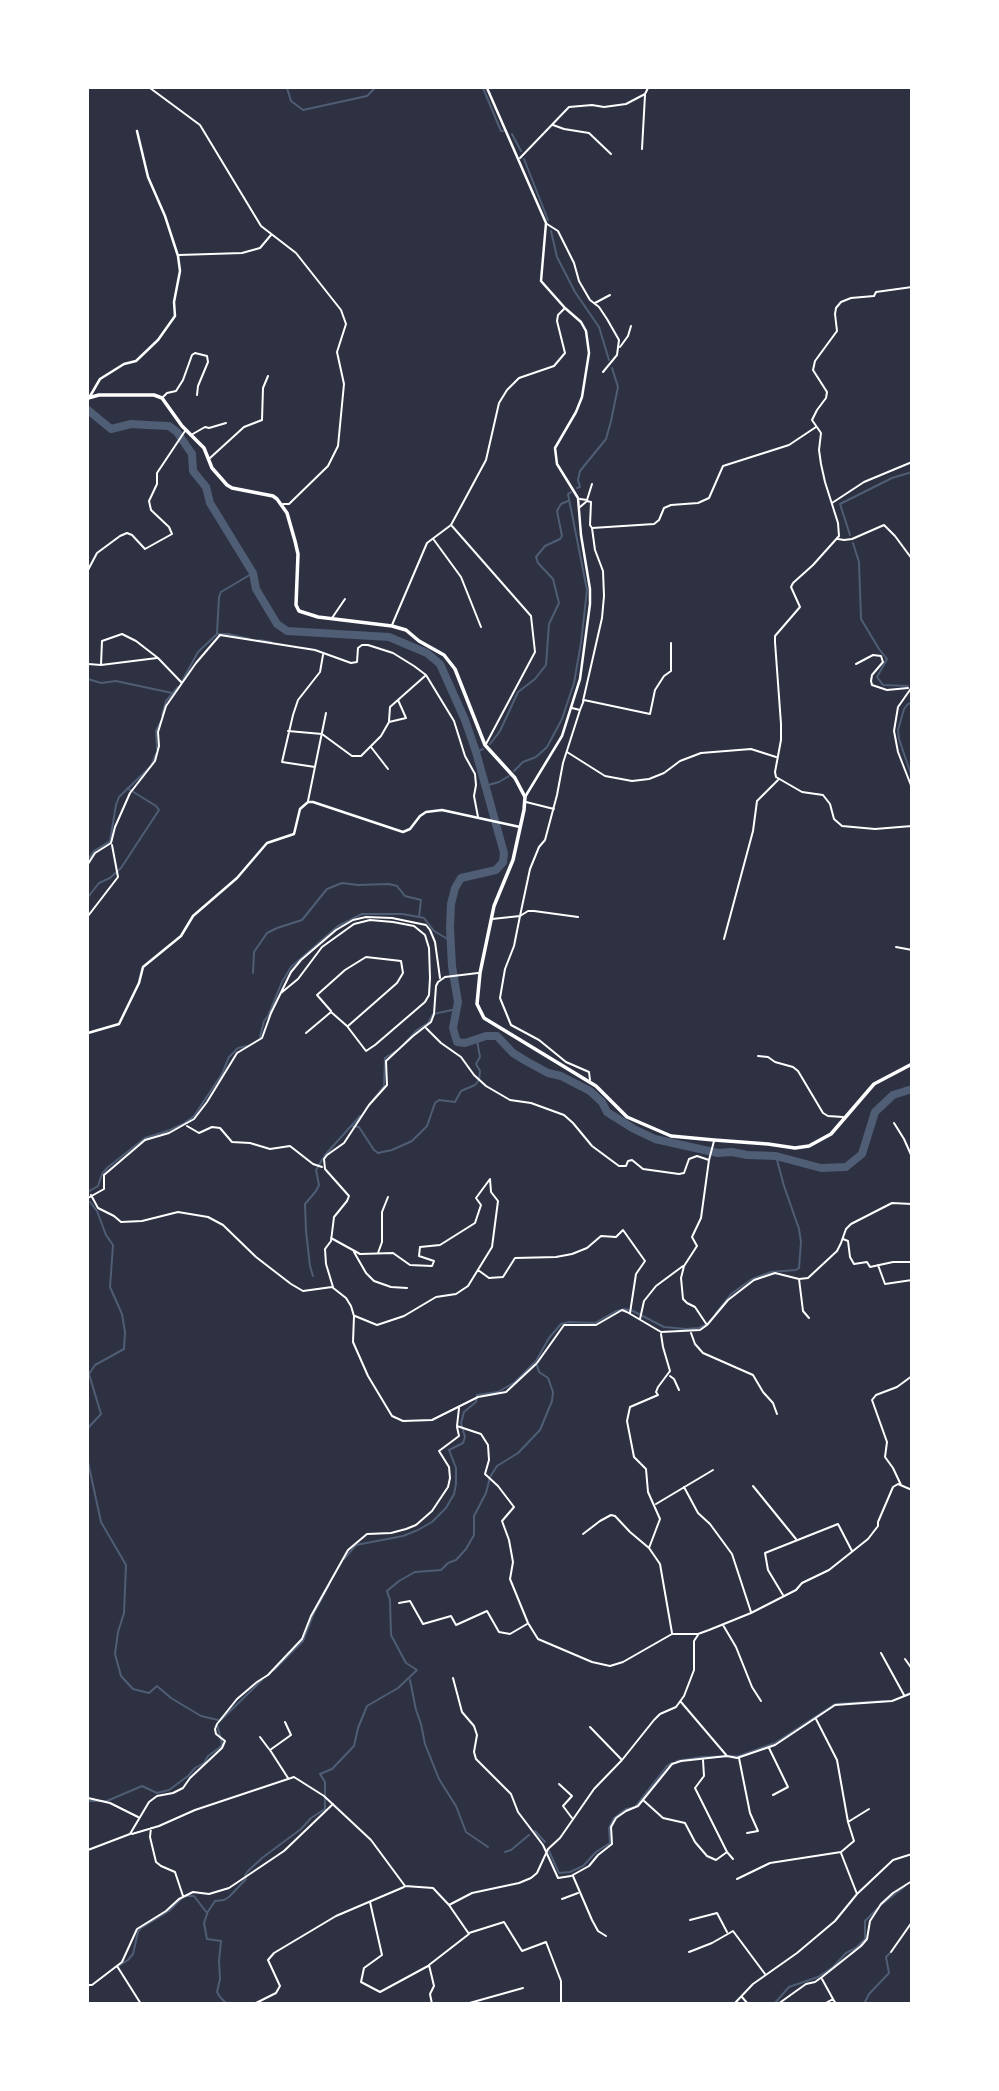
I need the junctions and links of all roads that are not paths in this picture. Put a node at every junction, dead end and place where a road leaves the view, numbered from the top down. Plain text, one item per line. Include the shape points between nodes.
1 (150, 88) edge
2 (487, 88) edge
3 (648, 88) edge
4 (645, 94) junction
5 (552, 125) junction
6 (137, 131) dead end
7 (642, 149) dead end
8 (611, 153) dead end
9 (519, 158) junction
10 (547, 223) junction
11 (272, 234) junction
12 (178, 256) junction
13 (912, 287) edge
14 (610, 295) dead end
15 (594, 303) junction
16 (565, 308) junction
17 (631, 326) dead end
18 (619, 348) junction
19 (603, 372) dead end
20 (268, 376) dead end
21 (197, 395) dead end
22 (88, 398) edge
23 (162, 398) junction
24 (226, 423) dead end
25 (817, 426) junction
26 (184, 432) junction
27 (191, 435) junction
28 (208, 459) junction
29 (912, 462) edge
30 (592, 484) dead end
31 (578, 498) junction
32 (831, 504) junction
33 (282, 505) junction
34 (580, 507) junction
35 (452, 525) junction
36 (592, 528) junction
37 (836, 538) junction
38 (433, 539) junction
39 (912, 559) edge
40 (88, 570) edge
41 (345, 599) dead end
42 (331, 620) junction
43 (392, 626) junction
44 (481, 627) dead end
45 (671, 643) dead end
46 (323, 654) junction
47 (158, 657) junction
48 (88, 664) edge
49 (856, 664) dead end
50 (101, 666) junction
51 (426, 675) junction
52 (183, 684) junction
53 (910, 688) edge
54 (398, 699) junction
55 (583, 701) junction
56 (572, 708) junction
57 (580, 710) junction
58 (326, 713) dead end
59 (389, 722) junction
60 (288, 731) junction
61 (322, 734) junction
62 (485, 745) junction
63 (370, 746) junction
64 (567, 752) junction
65 (777, 758) junction
66 (315, 767) junction
67 (387, 769) dead end
68 (779, 779) junction
69 (912, 788) edge
70 (525, 799) junction
71 (308, 802) junction
72 (554, 808) junction
73 (478, 818) junction
74 (912, 826) edge
75 (520, 827) junction
76 (111, 843) junction
77 (88, 864) edge
78 (88, 916) edge
79 (520, 916) junction
80 (578, 917) dead end
81 (491, 919) junction
82 (724, 939) dead end
83 (896, 947) dead end
84 (912, 950) edge
85 (480, 973) junction
86 (447, 977) junction
87 (280, 994) junction
88 (331, 1012) junction
89 (347, 1026) junction
90 (425, 1028) junction
91 (88, 1033) edge
92 (306, 1033) dead end
93 (758, 1056) dead end
94 (912, 1064) edge
95 (590, 1083) junction
96 (845, 1118) junction
97 (894, 1123) dead end
98 (186, 1125) junction
99 (714, 1140) junction
100 (912, 1157) edge
101 (709, 1160) junction
102 (323, 1167) junction
103 (91, 1195) junction
104 (388, 1197) dead end
105 (88, 1198) edge
106 (912, 1204) edge
107 (331, 1238) junction
108 (843, 1238) junction
109 (354, 1251) junction
110 (377, 1254) junction
111 (912, 1262) edge
112 (878, 1265) junction
113 (684, 1266) junction
114 (477, 1269) junction
115 (799, 1279) junction
116 (912, 1280) edge
117 (333, 1288) junction
118 (407, 1288) dead end
119 (630, 1313) junction
120 (354, 1315) junction
121 (808, 1318) dead end
122 (640, 1319) junction
123 (707, 1324) junction
124 (661, 1332) junction
125 (691, 1332) junction
126 (669, 1376) junction
127 (912, 1376) edge
128 (679, 1390) dead end
129 (459, 1408) junction
130 (777, 1414) dead end
131 (457, 1426) junction
132 (713, 1471) dead end
133 (753, 1486) dead end
134 (901, 1486) junction
135 (684, 1487) junction
136 (912, 1490) edge
137 (889, 1493) junction
138 (894, 1497) dead end
139 (655, 1505) junction
140 (583, 1534) dead end
141 (797, 1540) junction
142 (649, 1548) junction
143 (852, 1552) junction
144 (783, 1596) junction
145 (398, 1603) dead end
146 (751, 1613) junction
147 (527, 1623) junction
148 (722, 1624) junction
149 (672, 1634) junction
150 (698, 1634) junction
151 (881, 1653) dead end
152 (905, 1660) dead end
153 (912, 1669) edge
154 (453, 1678) dead end
155 (912, 1693) edge
156 (904, 1696) junction
157 (680, 1701) junction
158 (761, 1701) dead end
159 (816, 1718) junction
160 (285, 1722) dead end
161 (590, 1727) dead end
162 (260, 1737) dead end
163 (769, 1747) junction
164 (270, 1750) junction
165 (727, 1756) junction
166 (739, 1757) junction
167 (703, 1759) junction
168 (622, 1760) junction
169 (289, 1779) junction
170 (559, 1784) dead end
171 (774, 1795) dead end
172 (88, 1798) edge
173 (643, 1800) junction
174 (333, 1804) junction
175 (869, 1809) dead end
176 (139, 1818) junction
177 (572, 1819) junction
178 (848, 1822) junction
179 (150, 1828) junction
180 (747, 1833) dead end
181 (130, 1834) junction
182 (88, 1850) edge
183 (547, 1852) junction
184 (727, 1852) junction
185 (841, 1852) junction
186 (912, 1854) edge
187 (733, 1859) dead end
188 (573, 1875) junction
189 (737, 1879) dead end
190 (912, 1881) edge
191 (405, 1886) junction
192 (579, 1893) junction
193 (857, 1894) junction
194 (183, 1897) junction
195 (562, 1899) dead end
196 (370, 1901) junction
197 (449, 1905) junction
198 (690, 1920) dead end
199 (912, 1922) edge
200 (727, 1933) junction
201 (469, 1934) junction
202 (606, 1936) dead end
203 (689, 1952) dead end
204 (891, 1952) dead end
205 (117, 1965) junction
206 (429, 1965) junction
207 (766, 1975) junction
208 (822, 1978) junction
209 (88, 1985) edge
210 (523, 1988) dead end
211 (741, 1996) junction
212 (833, 1999) junction
213 (141, 2004) edge
214 (254, 2004) edge
215 (432, 2004) edge
216 (466, 2004) edge
217 (561, 2004) edge
218 (734, 2004) edge
219 (748, 2004) edge
220 (778, 2004) edge
221 (824, 2004) edge
222 (836, 2004) edge

1 - 11 street via 200,125 261,226
2 - 9 main road
3 - 4 street
4 - 5 street via 626,104 569,107
4 - 7 street
5 - 8 street via 589,133
5 - 9 street
6 - 12 main road via 148,177
9 - 10 main road
10 - 15 street via 558,231 579,281
10 - 16 main road via 541,281
11 - 12 street via 260,248 242,253
11 - 33 street via 296,253 321,283 346,324 337,352 344,384 338,446 328,466 289,504
12 - 22 main road via 180,281 171,323 136,361 96,383
13 - 25 street via 845,299 839,304 837,331 813,370 827,392 813,419
14 - 15 street
15 - 18 street via 619,340
16 - 31 main road via 581,322 589,353 582,397 555,447 557,464
16 - 35 street via 557,321 565,353 554,366 519,378 507,390 499,403 486,460
17 - 18 street
18 - 19 street
20 - 28 street via 262,420 244,427
21 - 23 street via 208,362 207,356 195,354 178,389
22 - 23 main road
23 - 26 main road
24 - 27 street
25 - 32 street
25 - 36 street via 789,445 723,466 709,498 664,508 654,524
26 - 27 main road
26 - 40 street via 157,473 149,503 172,534 145,549 127,533 97,554
27 - 28 main road
28 - 33 main road via 232,488 273,496
29 - 32 street via 863,482
30 - 31 street via 587,500
31 - 34 main road
32 - 37 street via 838,523
33 - 42 main road via 298,554 297,608 306,615
34 - 36 street via 591,502
34 - 56 main road via 590,604
35 - 38 street
35 - 62 street via 531,616 535,652
36 - 55 street via 604,596
37 - 39 street via 852,539 884,525
37 - 65 street via 793,583 800,607 775,636 781,724
38 - 43 street
38 - 44 street via 461,577
41 - 42 street
42 - 43 main road
43 - 62 main road via 444,655 455,669
45 - 55 street via 671,671 655,690 650,714
46 - 51 street via 354,663 358,648 368,645 393,653
46 - 52 street via 220,635
46 - 60 street via 320,672 298,700
47 - 50 street
47 - 50 street via 122,634 102,641
47 - 52 street
48 - 50 street
49 - 53 street via 881,656 883,662 872,675 872,685 887,690
51 - 54 street
51 - 73 street via 454,721 475,774
52 - 76 street via 164,710 155,761 131,791
53 - 69 street via 898,706 894,731
54 - 59 street via 390,707
54 - 59 street via 407,718
55 - 57 street
56 - 57 street
56 - 70 main road via 562,736
57 - 64 street
58 - 61 street
59 - 63 street
60 - 61 street
60 - 66 street via 282,762
61 - 63 street via 352,756 361,756
61 - 66 street
62 - 70 main road via 515,778
63 - 67 street
64 - 65 street via 605,776 632,781 649,779 701,754 751,749
64 - 72 street
65 - 68 street
66 - 71 street
68 - 74 street via 802,792 824,795 842,826
68 - 82 street via 757,801
70 - 72 street
70 - 75 main road
71 - 73 main road via 403,832 430,810
71 - 91 main road via 300,808 294,834 267,843 237,878 193,916 181,936 143,967 119,1024
72 - 79 street via 530,869
73 - 75 main road
75 - 81 main road
76 - 77 street
76 - 78 street via 118,877
79 - 80 street via 534,911
79 - 81 street
79 - 95 street via 500,998 504,1011 511,1025 589,1072
81 - 85 main road
83 - 84 street
85 - 86 street
85 - 95 main road via 477,1004 484,1018
86 - 87 street via 440,978 435,942 426,925 366,917 337,930 301,960
86 - 90 street via 436,986 433,1019
87 - 89 street via 322,947 354,924 370,920 420,929 429,948 425,1003 366,1051
87 - 98 street via 262,1038 237,1053 207,1102
88 - 89 street
88 - 89 street via 317,995 345,970 366,957 401,961 403,973 397,983
88 - 92 street
90 - 101 street via 461,1057 480,1081 510,1100 564,1115 592,1146 619,1166 632,1160 643,1169 679,1174 684,1173 689,1159
90 - 102 street via 386,1061 387,1085 344,1143 327,1155
93 - 96 street via 793,1067 823,1113
94 - 96 main road via 874,1084
95 - 99 main road via 627,1117 671,1136
96 - 99 main road via 831,1134 803,1147
97 - 100 street
98 - 102 street via 199,1133 220,1128 232,1142 270,1149 290,1146
98 - 103 street via 145,1140 104,1175 104,1189
99 - 101 street
101 - 113 street via 701,1218 692,1237 696,1246
102 - 107 street via 349,1196 334,1217
103 - 105 street
103 - 117 street via 98,1208 121,1222 142,1222 178,1212 208,1217 303,1291
104 - 110 street
106 - 108 street via 892,1203 851,1224
107 - 109 street
107 - 117 street via 325,1253
108 - 112 street via 854,1264
108 - 115 street via 830,1259 808,1278
109 - 110 street
109 - 118 street via 374,1281
110 - 114 street via 393,1253 410,1265 432,1266 434,1261 419,1256 420,1247 440,1245 475,1223 481,1205 476,1198 490,1179 491,1192 498,1200 492,1247
111 - 112 street
112 - 116 street via 884,1284
113 - 122 street via 644,1300
113 - 123 street via 683,1299
114 - 119 street via 489,1278 503,1277 514,1258 572,1254 601,1236 615,1237 623,1230 645,1261 636,1274
114 - 120 street via 468,1286 456,1294 436,1297 404,1316 377,1325
115 - 121 street
115 - 123 street via 775,1273 754,1280
117 - 120 street via 346,1298
119 - 122 street
119 - 129 street via 622,1310 596,1325 564,1325 537,1364 506,1392 476,1398
120 - 129 street via 353,1342 392,1416 417,1422
122 - 124 street
123 - 125 street
124 - 125 street
124 - 126 street
125 - 130 street via 703,1353 753,1375
126 - 128 street
126 - 139 street via 658,1387 658,1395 630,1407 627,1421 634,1457 646,1469 648,1492
127 - 134 street via 872,1400 887,1442 885,1457
129 - 131 street
131 - 147 street via 481,1434 488,1445 485,1474 514,1507 502,1521 513,1562 510,1579
131 - 176 street via 459,1436 439,1451 449,1467 448,1488 427,1517 398,1531 367,1534 348,1550 302,1639 222,1716 215,1729 225,1744 183,1788 157,1796
132 - 135 street
133 - 141 street
134 - 136 street
134 - 137 street
135 - 139 street
135 - 146 street via 698,1513 732,1554
137 - 138 street
137 - 143 street via 878,1526
139 - 142 street via 661,1520
140 - 142 street via 611,1515
141 - 143 street via 838,1524
141 - 144 street via 765,1553 768,1570
142 - 149 street via 660,1564
143 - 144 street
144 - 146 street
145 - 147 street via 410,1601 423,1624 451,1616 456,1625 487,1611 499,1632 510,1634
146 - 148 street
147 - 149 street via 538,1639 610,1666
148 - 150 street
148 - 158 street
149 - 150 street
150 - 157 street via 692,1681
151 - 156 street
152 - 153 street
154 - 183 street via 462,1712 477,1735 477,1759 506,1789
155 - 156 street
156 - 159 street via 835,1705
157 - 165 street
157 - 168 street via 654,1720
159 - 163 street
159 - 178 street via 837,1760
160 - 164 street via 291,1735
161 - 168 street
162 - 164 street
163 - 166 street
163 - 171 street via 788,1787
164 - 169 street
165 - 166 street
165 - 167 street
166 - 180 street via 758,1831
167 - 173 street via 673,1764
167 - 184 street via 704,1776 695,1788
168 - 177 street
169 - 174 street via 294,1777
169 - 179 street
170 - 177 street via 572,1797 563,1806
172 - 176 street via 110,1802
173 - 184 street via 663,1818 685,1823 707,1856 716,1860
173 - 188 street via 616,1818 611,1827 612,1844
174 - 191 street via 371,1840
174 - 194 street via 284,1851 229,1888
175 - 178 street
176 - 181 street
177 - 183 street
178 - 185 street via 854,1842
179 - 181 street
179 - 194 street via 156,1862 176,1872
181 - 182 street
183 - 188 street via 558,1878
183 - 197 street via 531,1878 472,1893
184 - 187 street
185 - 189 street via 770,1863
185 - 193 street
186 - 193 street via 893,1860
188 - 192 street
190 - 208 street via 881,1904 870,1921 867,1939
191 - 196 street
191 - 197 street via 433,1888
192 - 195 street
192 - 202 street via 598,1931
193 - 207 street via 835,1921
194 - 205 street via 137,1929
196 - 206 street via 382,1955 364,1968 362,1982 380,1992
196 - 214 street via 274,1953 268,1960 280,1986
197 - 201 street
198 - 200 street via 717,1913
199 - 204 street
200 - 203 street
200 - 207 street via 733,1931
201 - 206 street
201 - 217 street via 504,1922 523,1951 546,1942 561,1981
205 - 209 street
205 - 213 street
206 - 215 street
207 - 211 street
208 - 212 street
208 - 220 street via 806,1983
210 - 216 street
211 - 218 street
211 - 219 street
212 - 221 street
212 - 222 street

